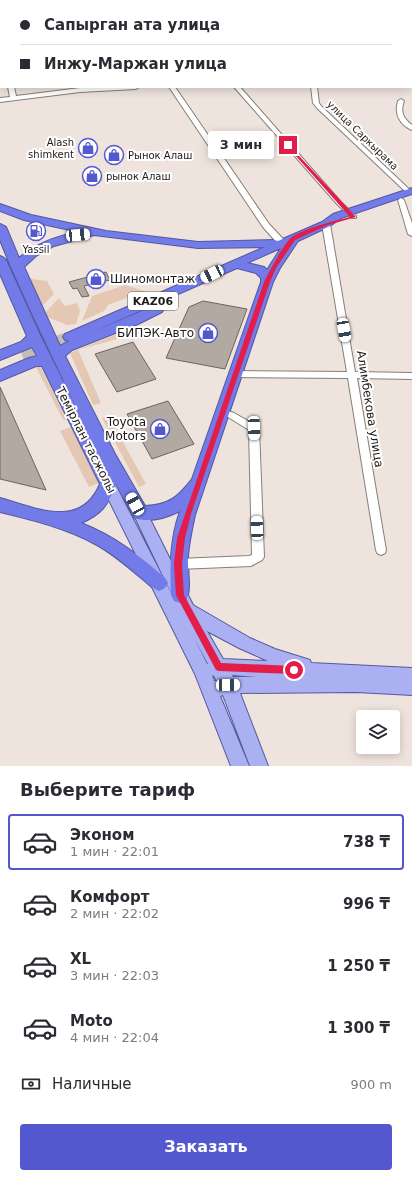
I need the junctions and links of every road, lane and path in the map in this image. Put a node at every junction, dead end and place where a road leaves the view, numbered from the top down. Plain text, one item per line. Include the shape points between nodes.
1 (11, 88) edge
2 (80, 88) edge
3 (114, 88) edge
4 (173, 88) edge
5 (239, 88) edge
6 (314, 88) edge
7 (14, 97) junction
8 (0, 100) edge
9 (401, 101) dead end
10 (412, 128) edge
11 (411, 193) edge
12 (401, 200) junction
13 (0, 207) edge
14 (351, 215) junction
15 (326, 224) junction
16 (0, 227) edge
17 (106, 234) junction
18 (412, 234) edge
19 (287, 241) junction
20 (198, 245) junction
21 (0, 260) edge
22 (228, 264) junction
23 (17, 267) junction
24 (267, 282) junction
25 (28, 346) junction
26 (55, 346) junction
27 (0, 355) edge
28 (0, 364) edge
29 (235, 374) junction
30 (353, 375) junction
31 (0, 376) edge
32 (412, 376) edge
33 (222, 412) junction
34 (198, 482) junction
35 (108, 484) junction
36 (0, 505) edge
37 (140, 513) junction
38 (47, 517) junction
39 (381, 550) dead end
40 (178, 564) junction
41 (159, 583) junction
42 (184, 602) junction
43 (219, 667) junction
44 (202, 671) junction
45 (324, 671) junction
46 (412, 676) edge
47 (228, 685) junction
48 (412, 687) edge
49 (210, 692) junction
50 (240, 766) edge
51 (259, 766) edge

1 - 7 street
2 - 3 street
2 - 7 street
4 - 19 street via 266,225
5 - 14 street
6 - 11 street, улица Саркырама via 319,107
7 - 8 street
9 - 10 street via 399,116
11 - 12 highway
11 - 14 highway
12 - 14 highway
12 - 18 street
13 - 17 highway via 28,218
14 - 15 highway
15 - 19 highway
15 - 30 street, Алимбекова улица
16 - 23 highway
17 - 20 highway
17 - 23 highway via 78,235 56,241 30,254
19 - 20 highway
19 - 22 highway
19 - 24 highway
20 - 22 highway via 220,251
21 - 25 highway
22 - 24 highway via 260,270 268,277
22 - 26 highway
22 - 26 highway via 216,281 133,321
23 - 26 highway via 38,316
24 - 29 highway
25 - 26 highway
25 - 27 highway
25 - 28 highway
26 - 31 highway
26 - 35 highway, Темірлан тасжолы
26 - 37 highway via 108,456
29 - 30 street
29 - 33 highway
30 - 32 street
30 - 39 street, Алимбекова улица
33 - 34 highway
33 - 40 street via 254,428 258,557 251,561
34 - 37 highway via 179,506 157,513
34 - 40 highway via 181,538
35 - 38 highway via 102,499 94,508 82,515 72,519
35 - 41 main road, Темірлан тасжолы
36 - 38 highway
37 - 42 main road
38 - 41 highway via 116,547
40 - 42 highway
41 - 44 main road, Темірлан тасжолы
42 - 43 main road
42 - 45 main road via 208,623 249,646 278,658
43 - 44 main road
43 - 45 main road
43 - 47 main road
44 - 49 main road, Темірлан тасжолы
45 - 46 main road
47 - 48 main road via 356,684
47 - 49 main road
47 - 51 main road
49 - 50 main road, Темірлан тасжолы

